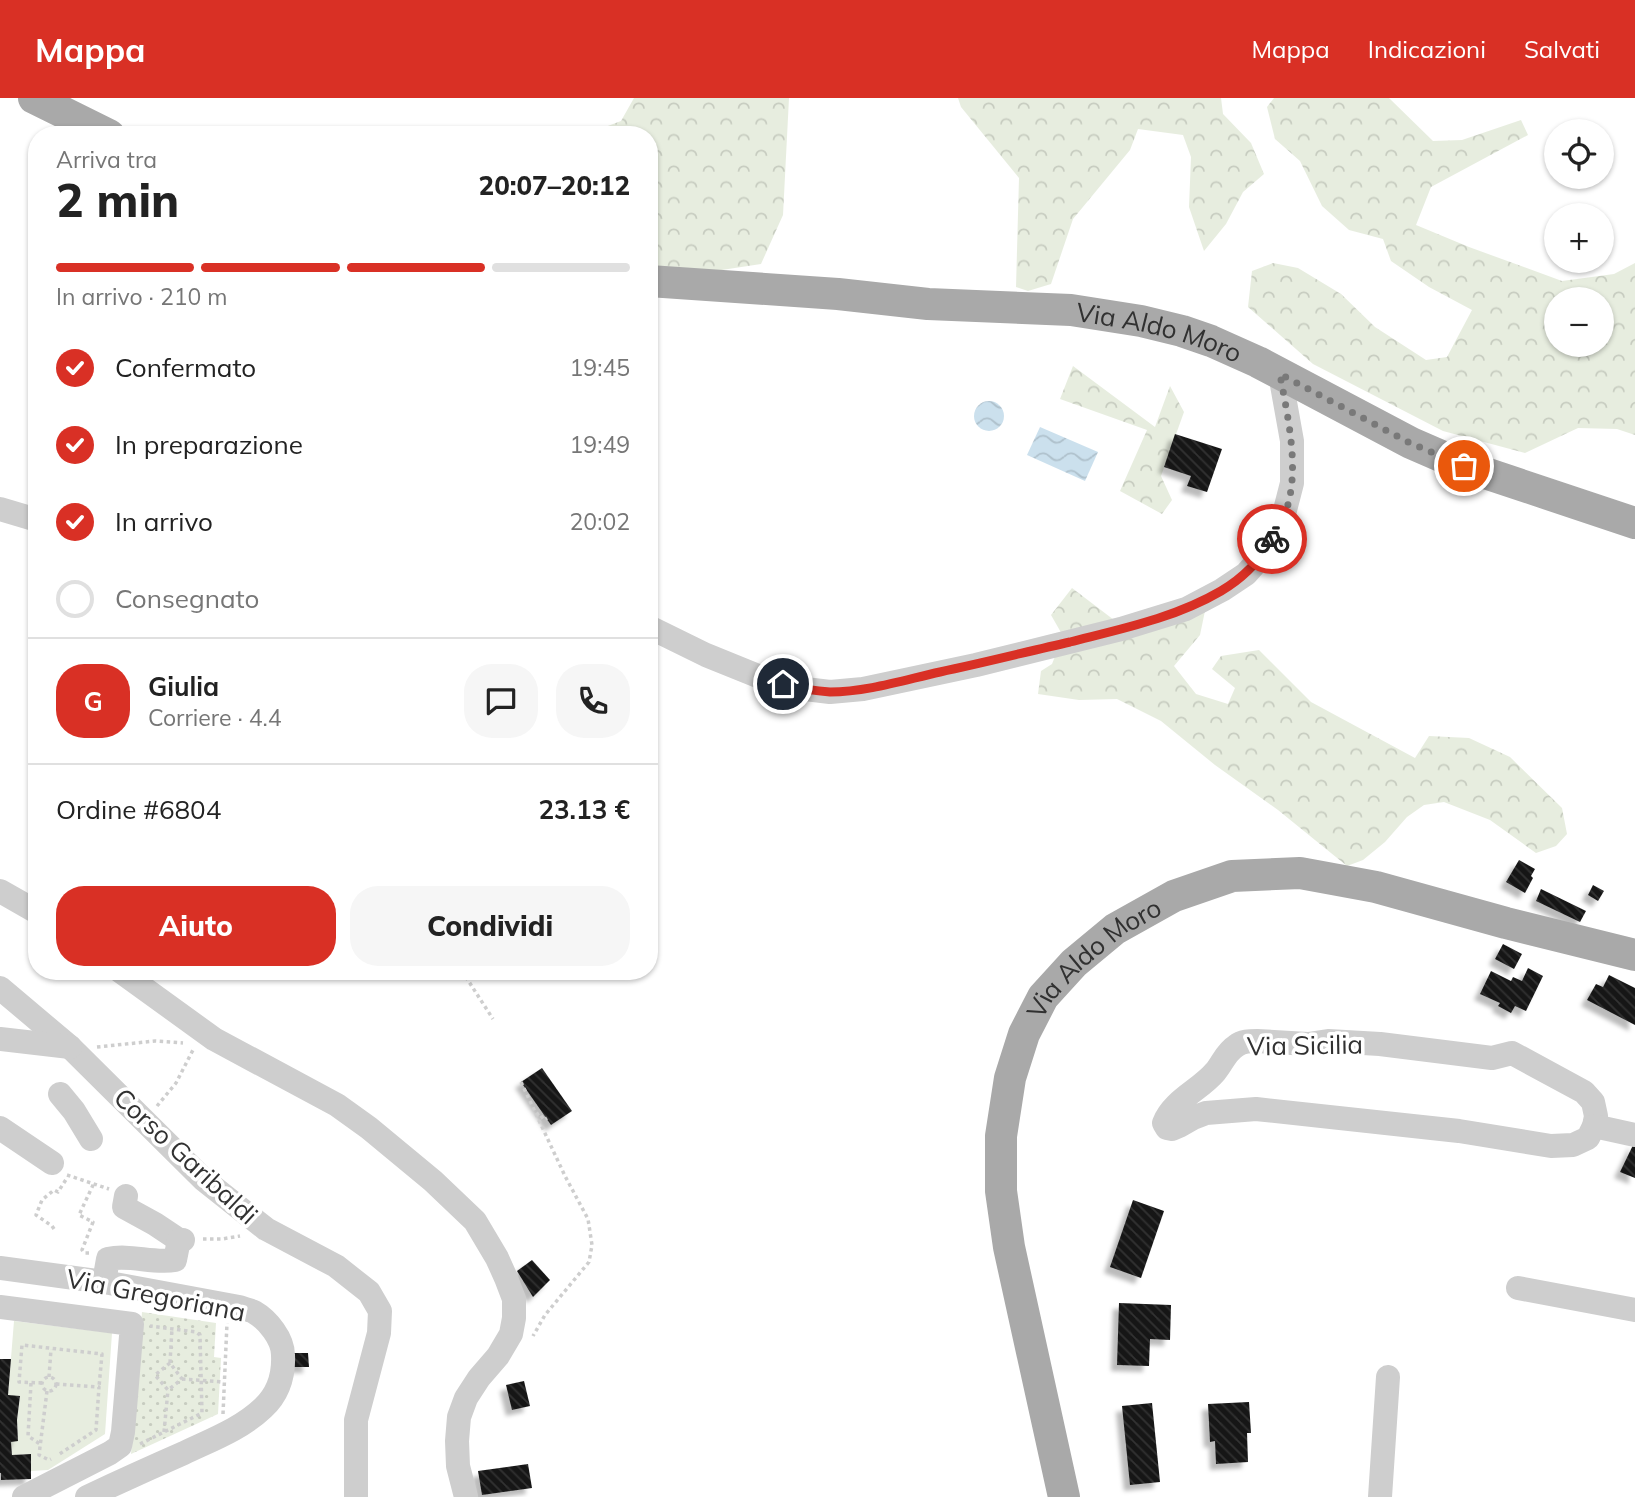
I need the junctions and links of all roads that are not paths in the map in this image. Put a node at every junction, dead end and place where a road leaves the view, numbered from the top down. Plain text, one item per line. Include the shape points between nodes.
1 (34, 98) edge
2 (91, 126) edge
3 (658, 282) edge
4 (1280, 374) junction
5 (0, 509) edge
6 (28, 517) edge
7 (1635, 523) edge
8 (658, 632) edge
9 (0, 891) edge
10 (28, 907) edge
11 (1635, 955) edge
12 (130, 980) edge
13 (0, 988) edge
14 (0, 1039) edge
15 (79, 1048) junction
16 (60, 1094) dead end
17 (1594, 1126) junction
18 (0, 1128) edge
19 (1635, 1135) edge
20 (91, 1139) dead end
21 (59, 1170) road end
22 (126, 1196) road end
23 (0, 1268) edge
24 (104, 1282) junction
25 (1518, 1288) dead end
26 (0, 1307) edge
27 (1635, 1310) edge
28 (1388, 1377) dead end
29 (24, 1497) edge
30 (87, 1497) edge
31 (356, 1497) edge
32 (466, 1497) edge
33 (1064, 1497) edge
34 (1380, 1497) edge

1 - 2 main road
3 - 4 main road, Via Aldo Moro via 928,304 1071,310 1182,331
4 - 7 main road, Via Aldo Moro via 1410,443 1464,466
4 - 8 street via 1292,441 1292,483 1283,518 1246,574 1186,609 976,665 830,692 768,680
5 - 6 street
9 - 10 street
11 - 33 main road, Via Aldo Moro via 1376,887 1300,873 1231,876 1174,896 1115,929 1074,963 1043,997 1024,1034 1010,1078 1000,1136 1009,1247
12 - 32 street via 196,1043 337,1105 433,1181 475,1221 498,1258 514,1299 514,1318 511,1334 466,1398 459,1417 458,1466
13 - 15 street, Corso Garibaldi
14 - 15 street
15 - 31 street, Corso Garibaldi via 203,1178 266,1229 336,1266 369,1292 380,1311 379,1333 356,1420
16 - 20 street
17 - 17 street, Via Sicilia via 1588,1138 1573,1145 1551,1146 1459,1131 1255,1110 1206,1113 1172,1129 1164,1123 1236,1046 1257,1041 1328,1041 1492,1058 1512,1053 1584,1092 1593,1102
17 - 19 street
18 - 21 street
22 - 24 street via 124,1207 181,1240 175,1259 164,1262 108,1259
23 - 24 street, Via Gregoriana
24 - 30 street, Via Gregoriana via 254,1312 278,1336 284,1364 274,1395 228,1433
25 - 27 street
26 - 29 street via 132,1324 120,1446
28 - 34 street

